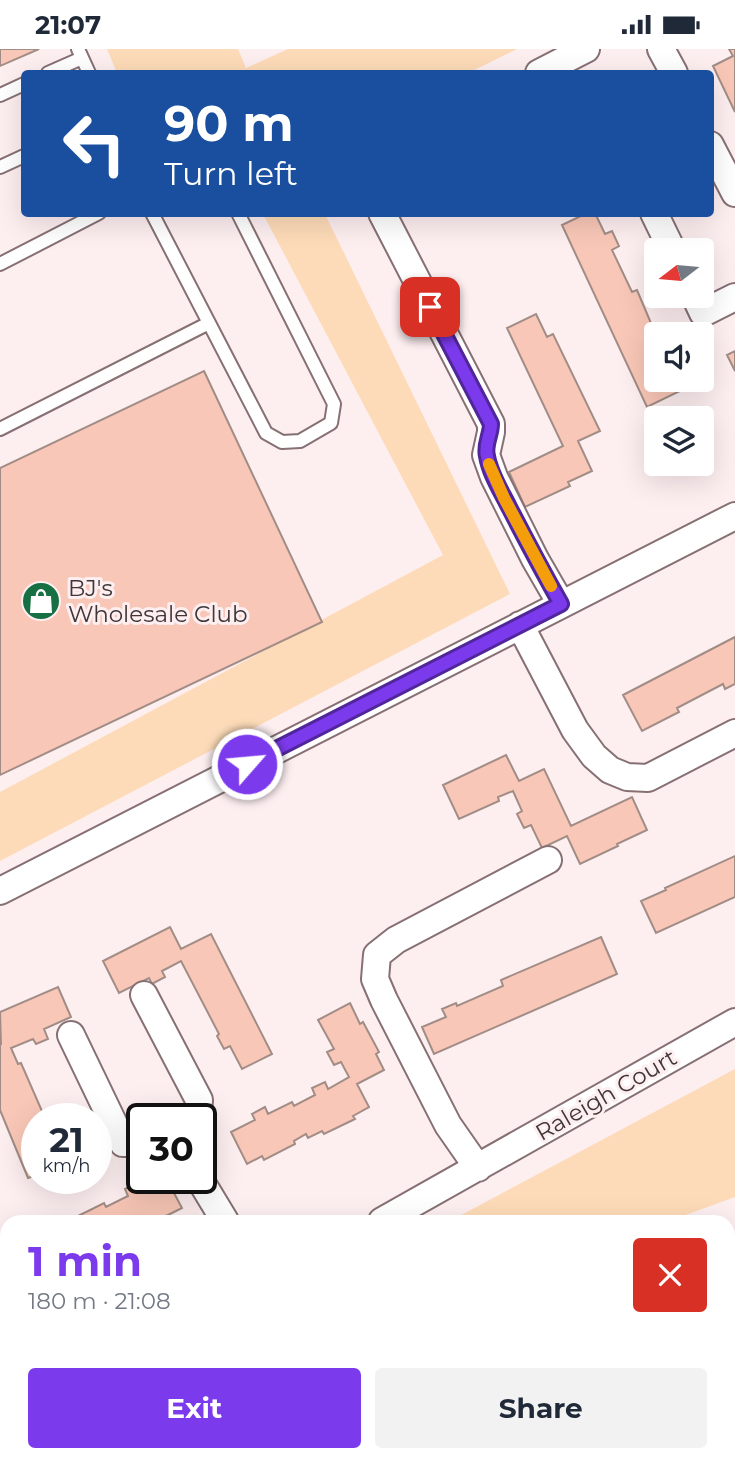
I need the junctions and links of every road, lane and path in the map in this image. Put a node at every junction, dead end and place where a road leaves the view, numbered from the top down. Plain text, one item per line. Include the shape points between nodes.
1 (586, 49) edge
2 (661, 49) edge
3 (80, 54) edge
4 (53, 70) edge
5 (88, 70) edge
6 (545, 70) edge
7 (672, 70) edge
8 (21, 85) edge
9 (0, 95) edge
10 (714, 153) edge
11 (21, 157) edge
12 (0, 167) edge
13 (735, 193) edge
14 (91, 217) edge
15 (154, 217) edge
16 (241, 217) edge
17 (384, 217) edge
18 (656, 217) edge
19 (666, 238) edge
20 (0, 264) edge
21 (735, 297) edge
22 (714, 308) edge
23 (209, 323) junction
24 (0, 429) edge
25 (735, 516) edge
26 (561, 604) junction
27 (520, 625) junction
28 (735, 733) edge
29 (548, 860) dead end
30 (0, 891) edge
31 (144, 995) dead end
32 (735, 1022) edge
33 (71, 1035) dead end
34 (199, 1103) edge
35 (126, 1143) edge
36 (478, 1168) junction
37 (208, 1194) edge
38 (221, 1215) edge
39 (393, 1215) edge

1 - 6 street
2 - 7 street
3 - 4 lane
3 - 5 lane
8 - 9 lane
10 - 13 street
11 - 12 lane
14 - 20 lane
15 - 23 lane
16 - 23 lane via 334,404 331,423 300,441 282,442 266,433
17 - 26 street via 491,424 486,455 494,477
18 - 19 street
21 - 22 street
23 - 24 lane
25 - 26 street
26 - 27 street
27 - 28 street via 575,730 610,770 648,778
27 - 30 street
29 - 36 street via 396,940 377,955 375,978 384,1000 448,1125
31 - 34 street
32 - 36 street, Raleigh Court
33 - 35 street
36 - 39 street, Raleigh Court
37 - 38 street

